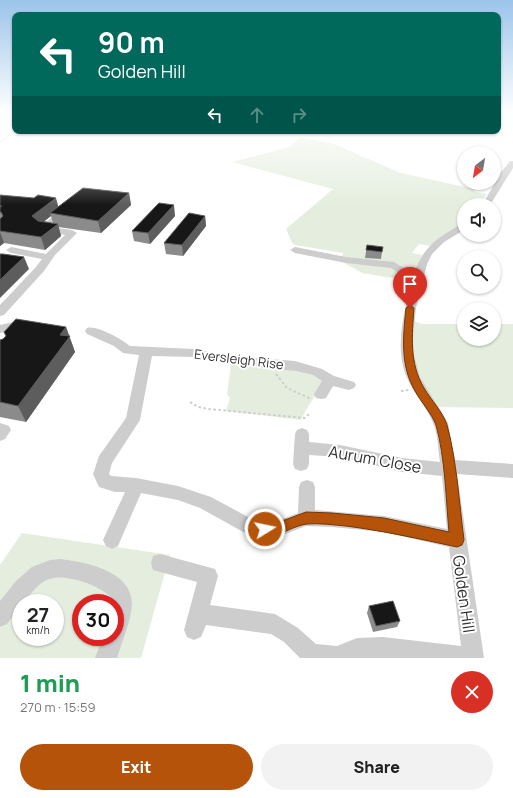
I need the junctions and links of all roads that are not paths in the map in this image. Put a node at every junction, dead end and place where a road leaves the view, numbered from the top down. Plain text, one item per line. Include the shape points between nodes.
1 (513, 163) edge
2 (490, 198) edge
3 (73, 205) edge
4 (457, 230) edge
5 (11, 250) dead end
6 (295, 250) dead end
7 (48, 257) junction
8 (418, 281) junction
9 (0, 312) edge
10 (22, 324) edge
11 (0, 329) edge
12 (91, 331) dead end
13 (146, 352) junction
14 (330, 380) junction
15 (349, 385) dead end
16 (318, 397) road end
17 (0, 429) edge
18 (0, 434) edge
19 (302, 448) dead end
20 (449, 468) junction
21 (513, 471) edge
22 (136, 485) junction
23 (307, 487) dead end
24 (306, 518) junction
25 (112, 540) dead end
26 (457, 540) junction
27 (160, 563) dead end
28 (119, 594) edge
29 (0, 617) edge
30 (110, 646) edge
31 (106, 658) edge
32 (468, 658) edge
33 (473, 658) edge

1 - 2 street
3 - 7 street via 42,228 72,233
4 - 8 street, Golden Hill via 441,240 428,253
5 - 7 street
6 - 8 street via 346,260 394,265
7 - 9 street
8 - 20 street, Golden Hill via 410,308 407,338 410,367 419,388 441,424
10 - 11 street
12 - 13 street, Eversleigh Rise via 127,350
13 - 14 street, Eversleigh Rise via 194,353 231,360 295,366 317,372
13 - 22 street via 133,420 105,461 101,474 106,482 115,485
14 - 15 street, Eversleigh Rise
14 - 16 street
17 - 18 street via 4,430
19 - 20 street, Aurum Close via 340,451 402,464
20 - 21 street, Aurum Close
20 - 26 street, Golden Hill
22 - 24 street via 178,493 205,502 247,526 265,529 285,526
22 - 25 street
23 - 24 street
24 - 26 street via 384,524
26 - 33 street, Golden Hill
27 - 32 street via 208,576 196,622 275,624 311,654 338,657 357,649 383,648
28 - 29 street via 108,581 68,569 52,569 39,575 23,589
30 - 31 street

